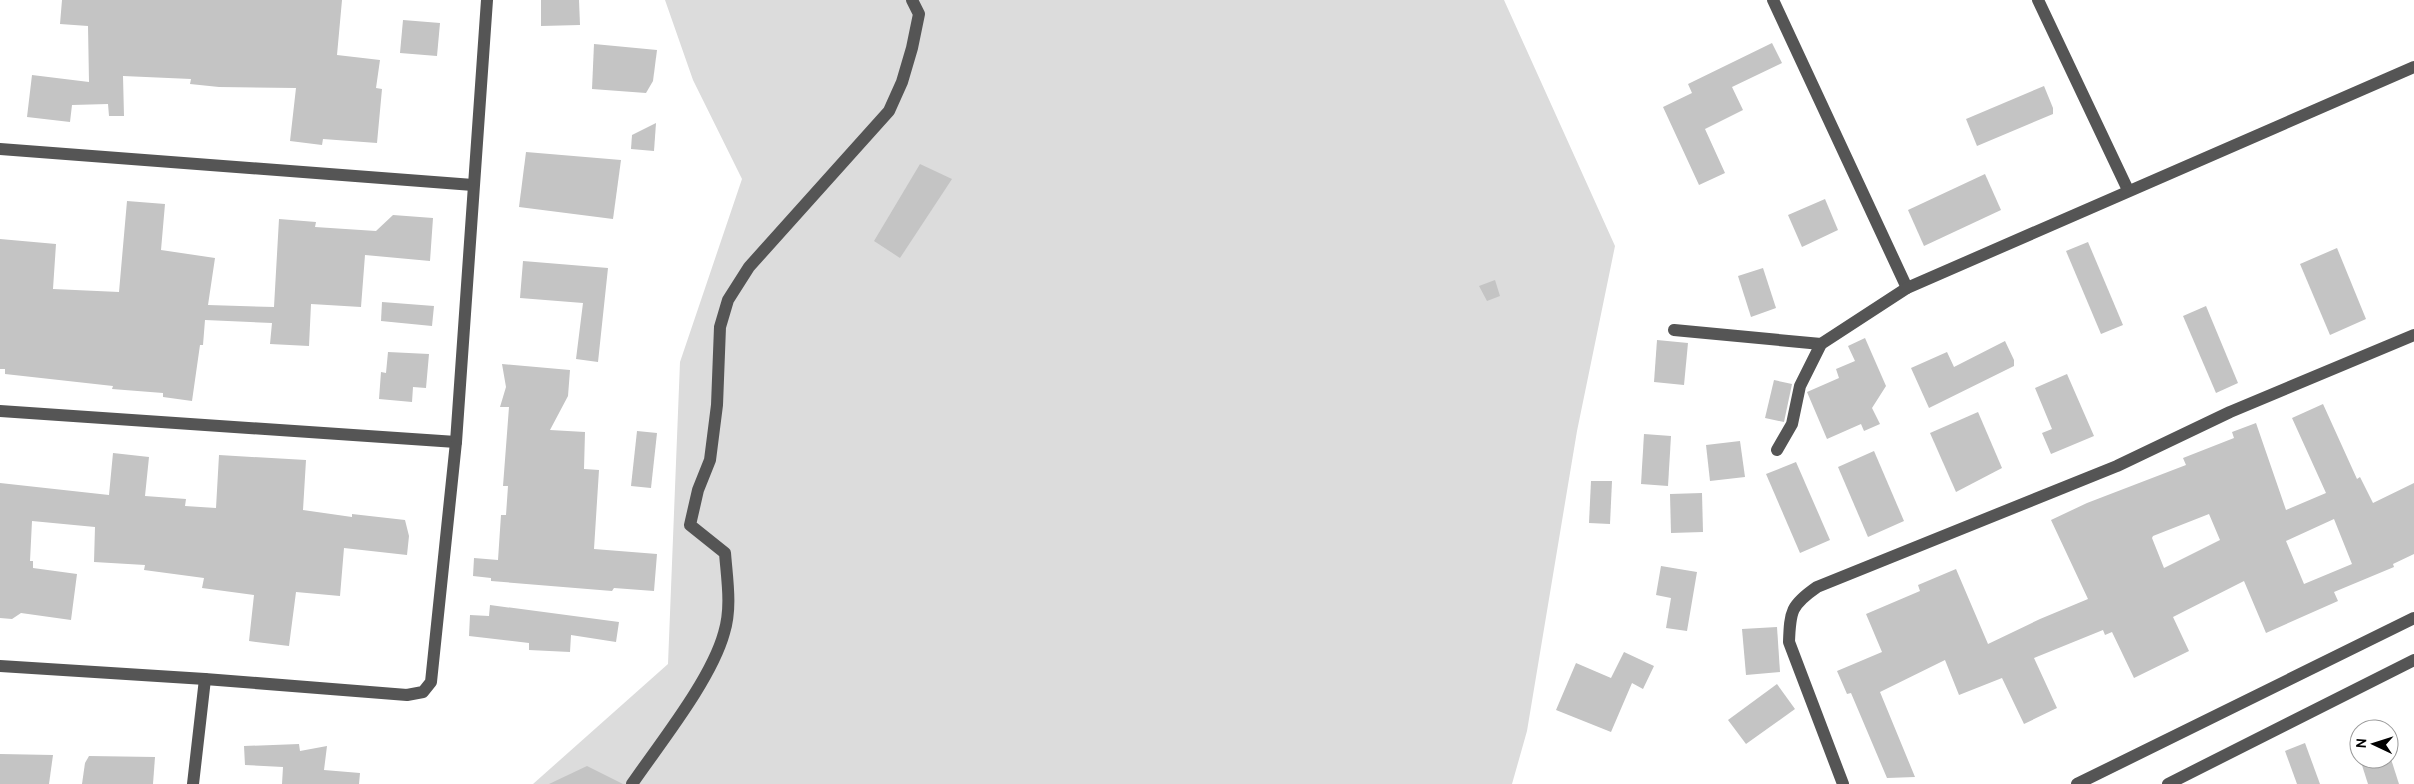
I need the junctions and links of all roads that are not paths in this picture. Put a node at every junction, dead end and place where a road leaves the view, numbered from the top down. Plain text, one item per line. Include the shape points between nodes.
1 (487, 0) edge
2 (912, 0) edge
3 (1773, 0) edge
4 (2038, 0) edge
5 (2414, 67) edge
6 (0, 149) edge
7 (473, 185) junction
8 (2128, 190) junction
9 (1907, 288) junction
10 (1674, 330) dead end
11 (2414, 335) edge
12 (1821, 344) junction
13 (0, 411) edge
14 (456, 442) junction
15 (1778, 450) dead end
16 (2414, 618) edge
17 (2414, 660) edge
18 (0, 666) edge
19 (205, 679) junction
20 (194, 784) edge
21 (632, 784) edge
22 (1843, 784) edge
23 (2077, 784) edge
24 (2168, 784) edge

1 - 7 street
2 - 21 street via 919,14 912,48 889,111 749,267 728,300 720,327 717,406 710,460 698,490 690,525 725,553 729,598 725,633 706,675
3 - 9 street
4 - 8 street
5 - 8 street
6 - 7 street
7 - 14 street
8 - 9 street
9 - 12 street
10 - 12 street
11 - 22 street via 2230,412 2116,466 1817,587 1798,600 1790,618 1789,642
12 - 15 street via 1800,386 1792,424
13 - 14 street
14 - 19 street via 430,682 423,692 407,695
16 - 23 street
17 - 24 street
18 - 19 street
19 - 20 street

